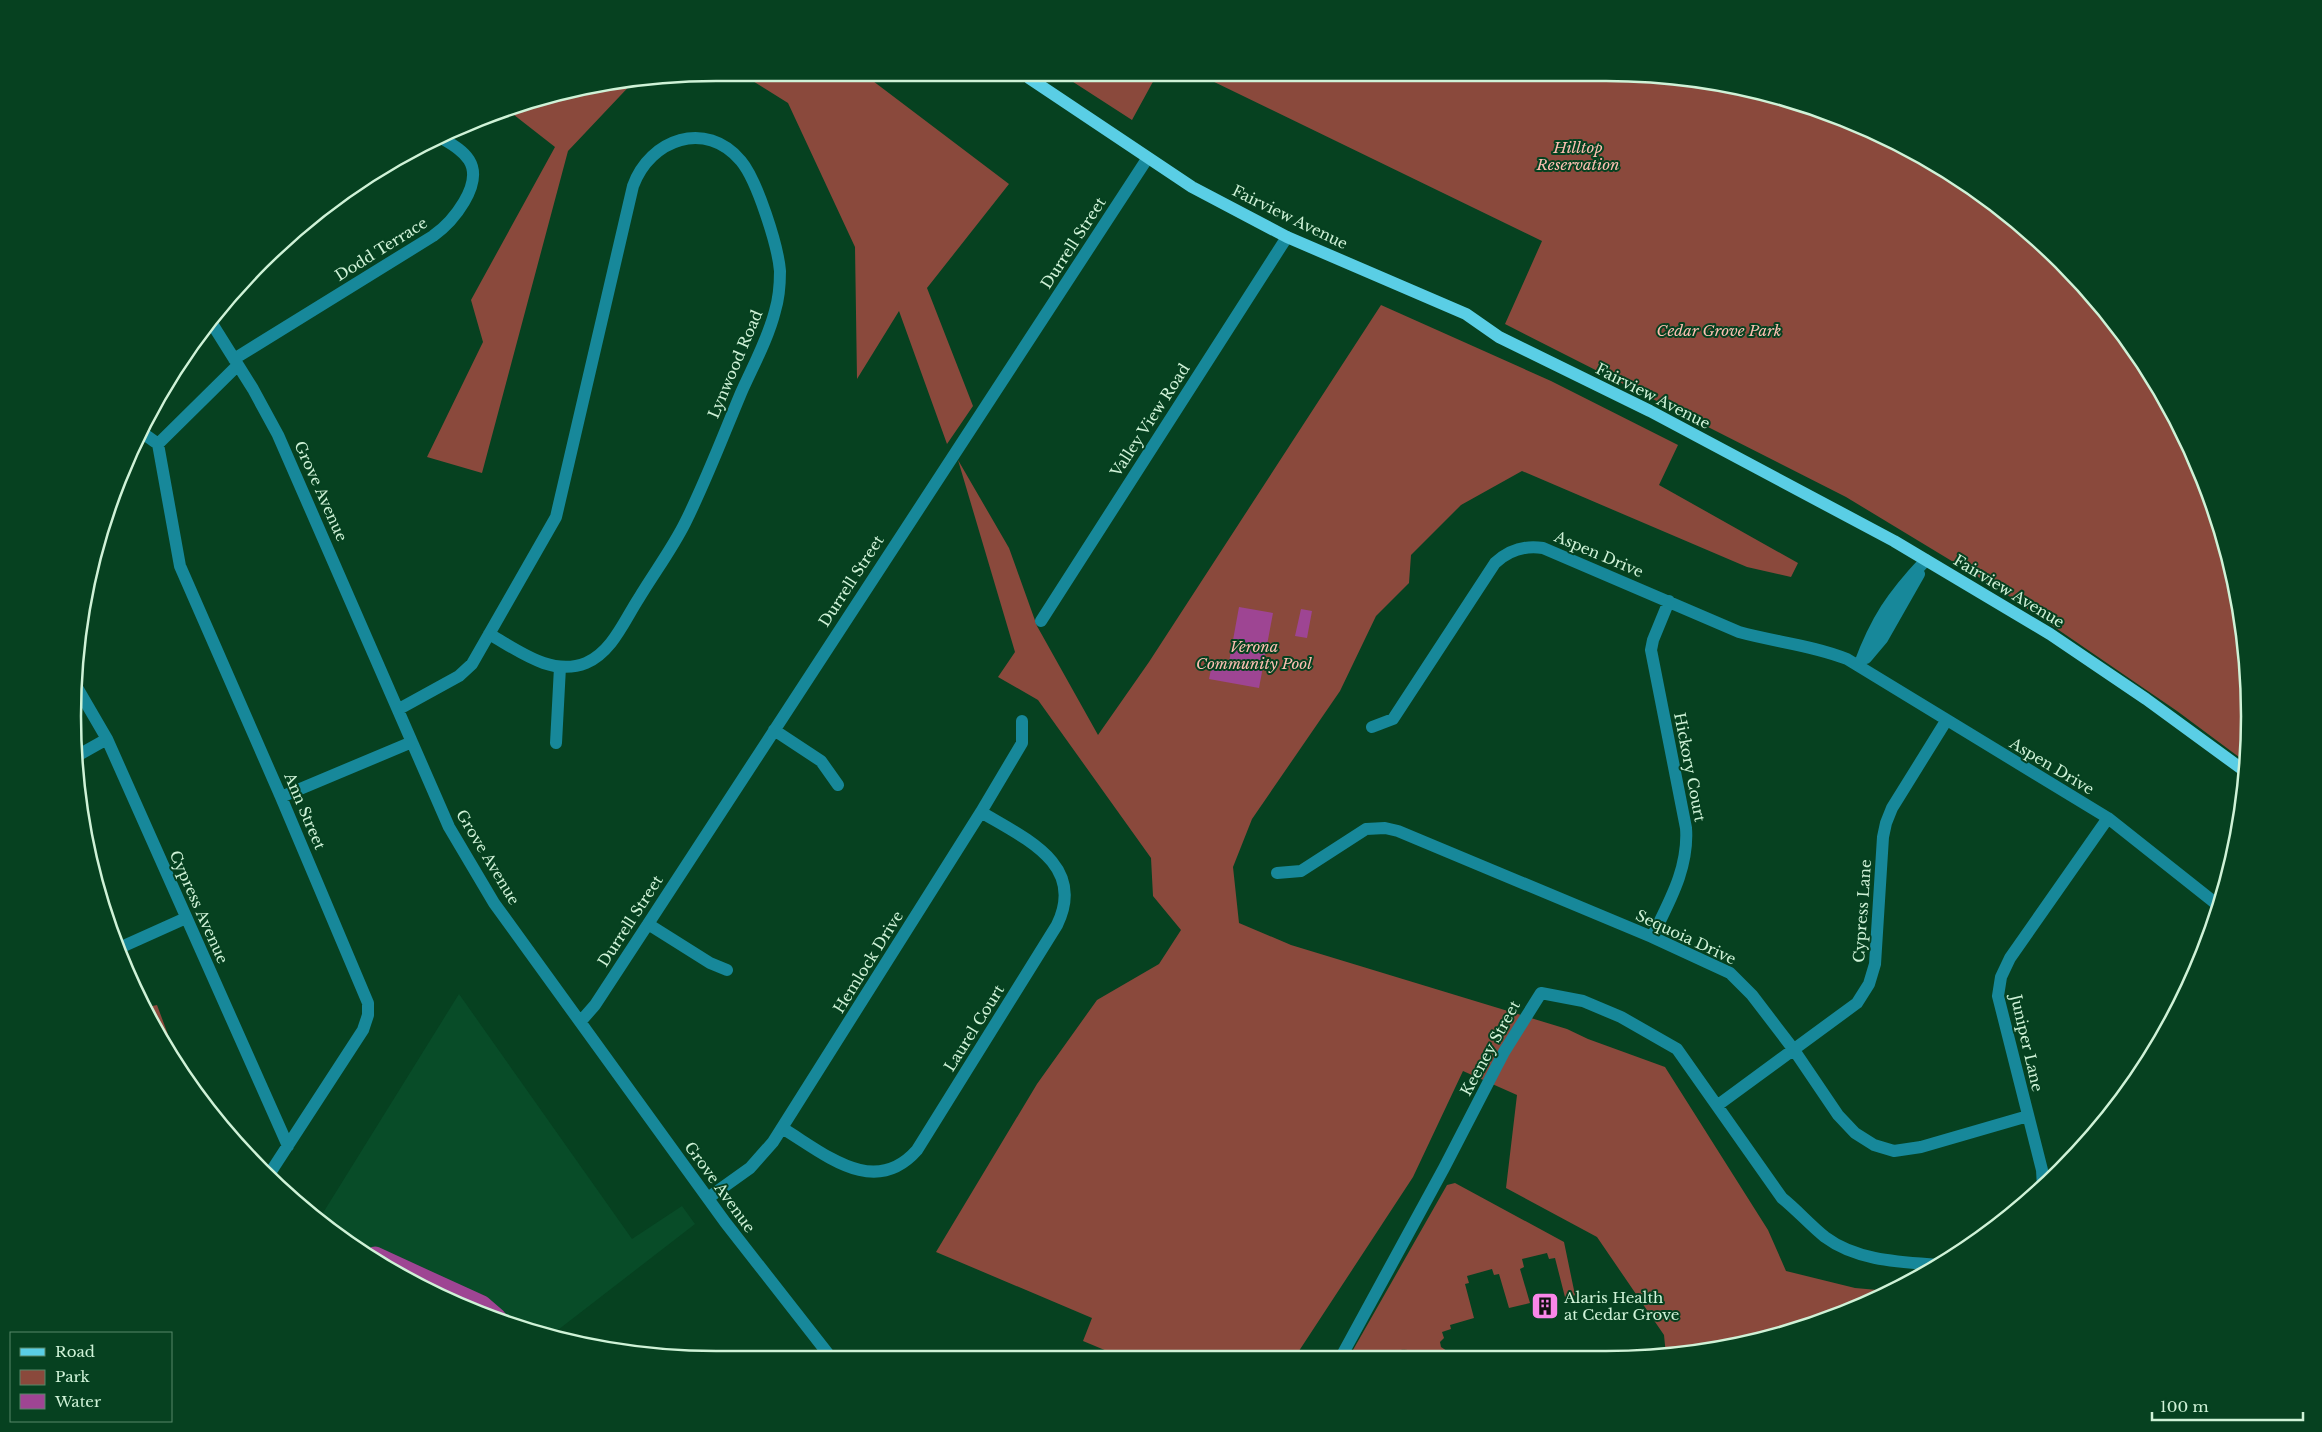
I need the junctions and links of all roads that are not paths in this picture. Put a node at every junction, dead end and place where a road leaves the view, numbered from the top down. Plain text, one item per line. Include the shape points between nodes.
1 (1033, 81) edge
2 (446, 142) edge
3 (1147, 158) junction
4 (1288, 237) junction
5 (214, 328) edge
6 (236, 362) junction
7 (147, 436) edge
8 (158, 444) junction
9 (1926, 560) junction
10 (1669, 601) junction
11 (1041, 621) dead end
12 (489, 634) junction
13 (1859, 666) junction
14 (560, 667) junction
15 (82, 696) edge
16 (399, 709) junction
17 (1022, 721) dead end
18 (1946, 722) junction
19 (1372, 727) dead end
20 (774, 730) junction
21 (107, 739) junction
22 (412, 742) junction
23 (556, 744) dead end
24 (83, 753) edge
25 (2238, 766) edge
26 (838, 785) dead end
27 (281, 797) junction
28 (981, 812) junction
29 (2108, 818) junction
30 (1277, 873) dead end
31 (2213, 901) edge
32 (186, 918) junction
33 (648, 924) junction
34 (1652, 938) junction
35 (125, 946) edge
36 (726, 970) dead end
37 (581, 1021) junction
38 (1794, 1050) junction
39 (1718, 1106) junction
40 (2028, 1116) junction
41 (782, 1128) junction
42 (288, 1146) junction
43 (272, 1169) edge
44 (2042, 1177) edge
45 (708, 1198) junction
46 (1926, 1264) edge
47 (825, 1351) edge
48 (1344, 1351) edge

1 - 3 main road, Fairview Avenue
2 - 6 street, Dodd Terrace via 465,155 473,169 472,187 450,222
3 - 4 main road, Fairview Avenue via 1192,187
3 - 20 street, Durrell Street
4 - 9 main road, Fairview Avenue via 1466,314 1499,337 1650,412
4 - 11 street, Valley View Road
5 - 6 street, Grove Avenue
6 - 8 street
6 - 16 street, Grove Avenue via 278,436
7 - 8 street
8 - 27 street, Ann Street via 180,566
9 - 13 street via 1882,639
9 - 25 main road, Fairview Avenue via 2050,634
10 - 13 street, Aspen Drive via 1740,632 1822,650
10 - 19 street, Aspen Drive via 1543,548 1512,550 1495,563 1393,719
10 - 34 street, Hickory Court via 1650,650 1686,828 1687,847 1680,878
12 - 14 street, Lynwood Road via 540,663
12 - 14 street, Lynwood Road via 556,517 636,177 652,155 673,141 696,138 718,144 733,153 746,168 775,243 780,271 776,310 685,523 608,646 586,662
12 - 16 street, Lynwood Road via 472,664 459,676
13 - 18 street, Aspen Drive
14 - 23 street
15 - 21 street, Cypress Avenue
16 - 22 street, Grove Avenue
17 - 28 street, Hemlock Drive via 1022,743
18 - 29 street, Aspen Drive
18 - 38 street, Cypress Lane via 1892,808 1886,823 1876,964 1869,984 1857,1003
20 - 26 street via 821,761
20 - 33 street, Durrell Street
21 - 24 street
21 - 32 street, Cypress Avenue
22 - 27 street
22 - 37 street, Grove Avenue via 449,827 494,903
27 - 42 street, Ann Street via 366,997 368,1009 364,1030
28 - 41 street, Hemlock Drive
28 - 41 street, Laurel Court via 1040,849 1053,861 1064,884 1063,910 1057,925 917,1150 896,1167 879,1172 861,1172 844,1166
29 - 31 street, Aspen Drive
29 - 40 street, Juniper Lane via 2010,958 2001,977 1998,996
30 - 34 street, Sequoia Drive via 1301,871 1360,832 1385,828
32 - 35 street
32 - 42 street, Cypress Avenue
33 - 36 street
33 - 37 street, Durrell Street
34 - 38 street, Sequoia Drive via 1723,969 1738,979
37 - 45 street, Grove Avenue
38 - 39 street, Cypress Lane
38 - 40 street, Sequoia Drive via 1838,1115 1855,1133 1874,1145 1894,1151 1921,1147
39 - 46 street, Keeney Street via 1782,1198 1824,1236 1869,1257
39 - 48 street, Keeney Street via 1677,1049 1621,1017 1583,1001 1541,992 1504,1052
40 - 44 street, Juniper Lane
41 - 45 street, Hemlock Drive via 760,1159
42 - 43 street, Ann Street
45 - 47 street, Grove Avenue

